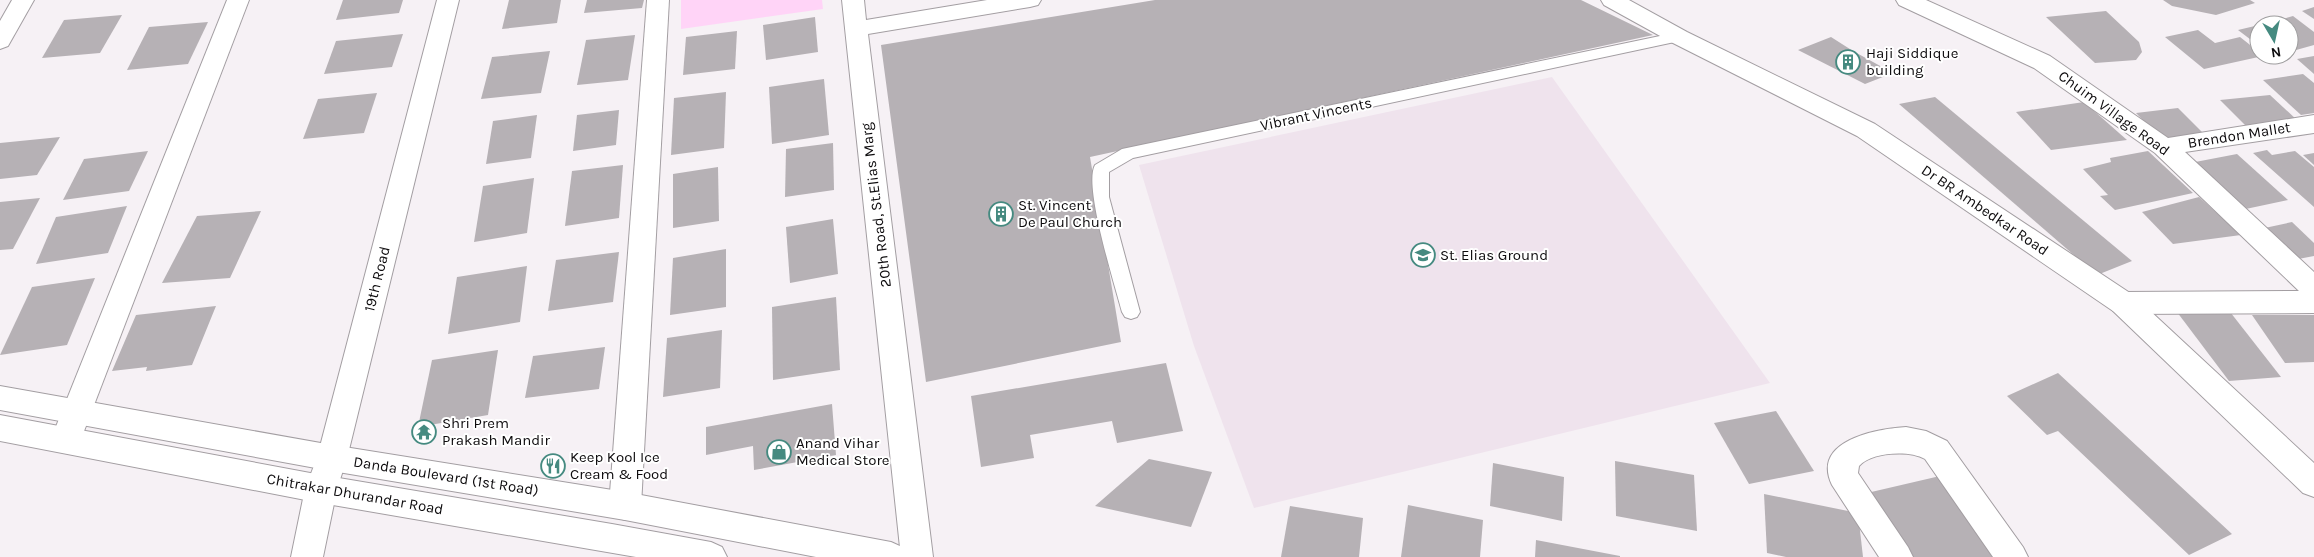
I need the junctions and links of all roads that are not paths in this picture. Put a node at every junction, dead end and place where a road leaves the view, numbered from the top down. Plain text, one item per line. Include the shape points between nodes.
1 (23, 0) edge
2 (238, 0) edge
3 (448, 0) edge
4 (658, 0) edge
5 (853, 0) edge
6 (1030, 0) edge
7 (1612, 0) edge
8 (1907, 0) edge
9 (856, 29) junction
10 (1679, 37) junction
11 (0, 41) edge
12 (2314, 124) edge
13 (2164, 147) junction
14 (2314, 289) edge
15 (2314, 302) edge
16 (2123, 303) junction
17 (1131, 312) dead end
18 (0, 398) edge
19 (71, 426) junction
20 (0, 428) edge
21 (332, 458) junction
22 (2314, 483) edge
23 (322, 489) junction
24 (625, 506) junction
25 (307, 557) edge
26 (711, 557) edge
27 (891, 557) edge
28 (917, 557) edge
29 (1897, 557) edge
30 (2012, 557) edge

1 - 11 street
2 - 19 street
3 - 21 street, 19th Road
4 - 24 street
5 - 9 street, 20th Road, St.Elias Marg
6 - 9 street
7 - 10 street, Dr BR Ambedkar Road
8 - 13 street, Chuim Village Road via 2042,62
9 - 28 street, 20th Road, St.Elias Marg
10 - 16 street, Dr BR Ambedkar Road via 1866,130
10 - 17 lane, Vibrant Vincents via 1128,153 1101,169 1101,197
12 - 13 street, Brendon Mallet
13 - 14 street, Chuim Village Road
15 - 16 street
16 - 22 street, Dr BR Ambedkar Road
18 - 19 street, Danda Boulevard (1st Road)
19 - 20 street, Chitrakar Dhurandar Road
19 - 21 street, Danda Boulevard (1st Road)
19 - 23 street, Chitrakar Dhurandar Road
21 - 23 street, 19th Road
21 - 24 street, Danda Boulevard (1st Road)
23 - 25 street, 19th Road
23 - 26 street, Chitrakar Dhurandar Road
24 - 27 street, Danda Boulevard (1st Road)
29 - 30 street via 1843,476 1842,466 1854,451 1913,439 1936,450

